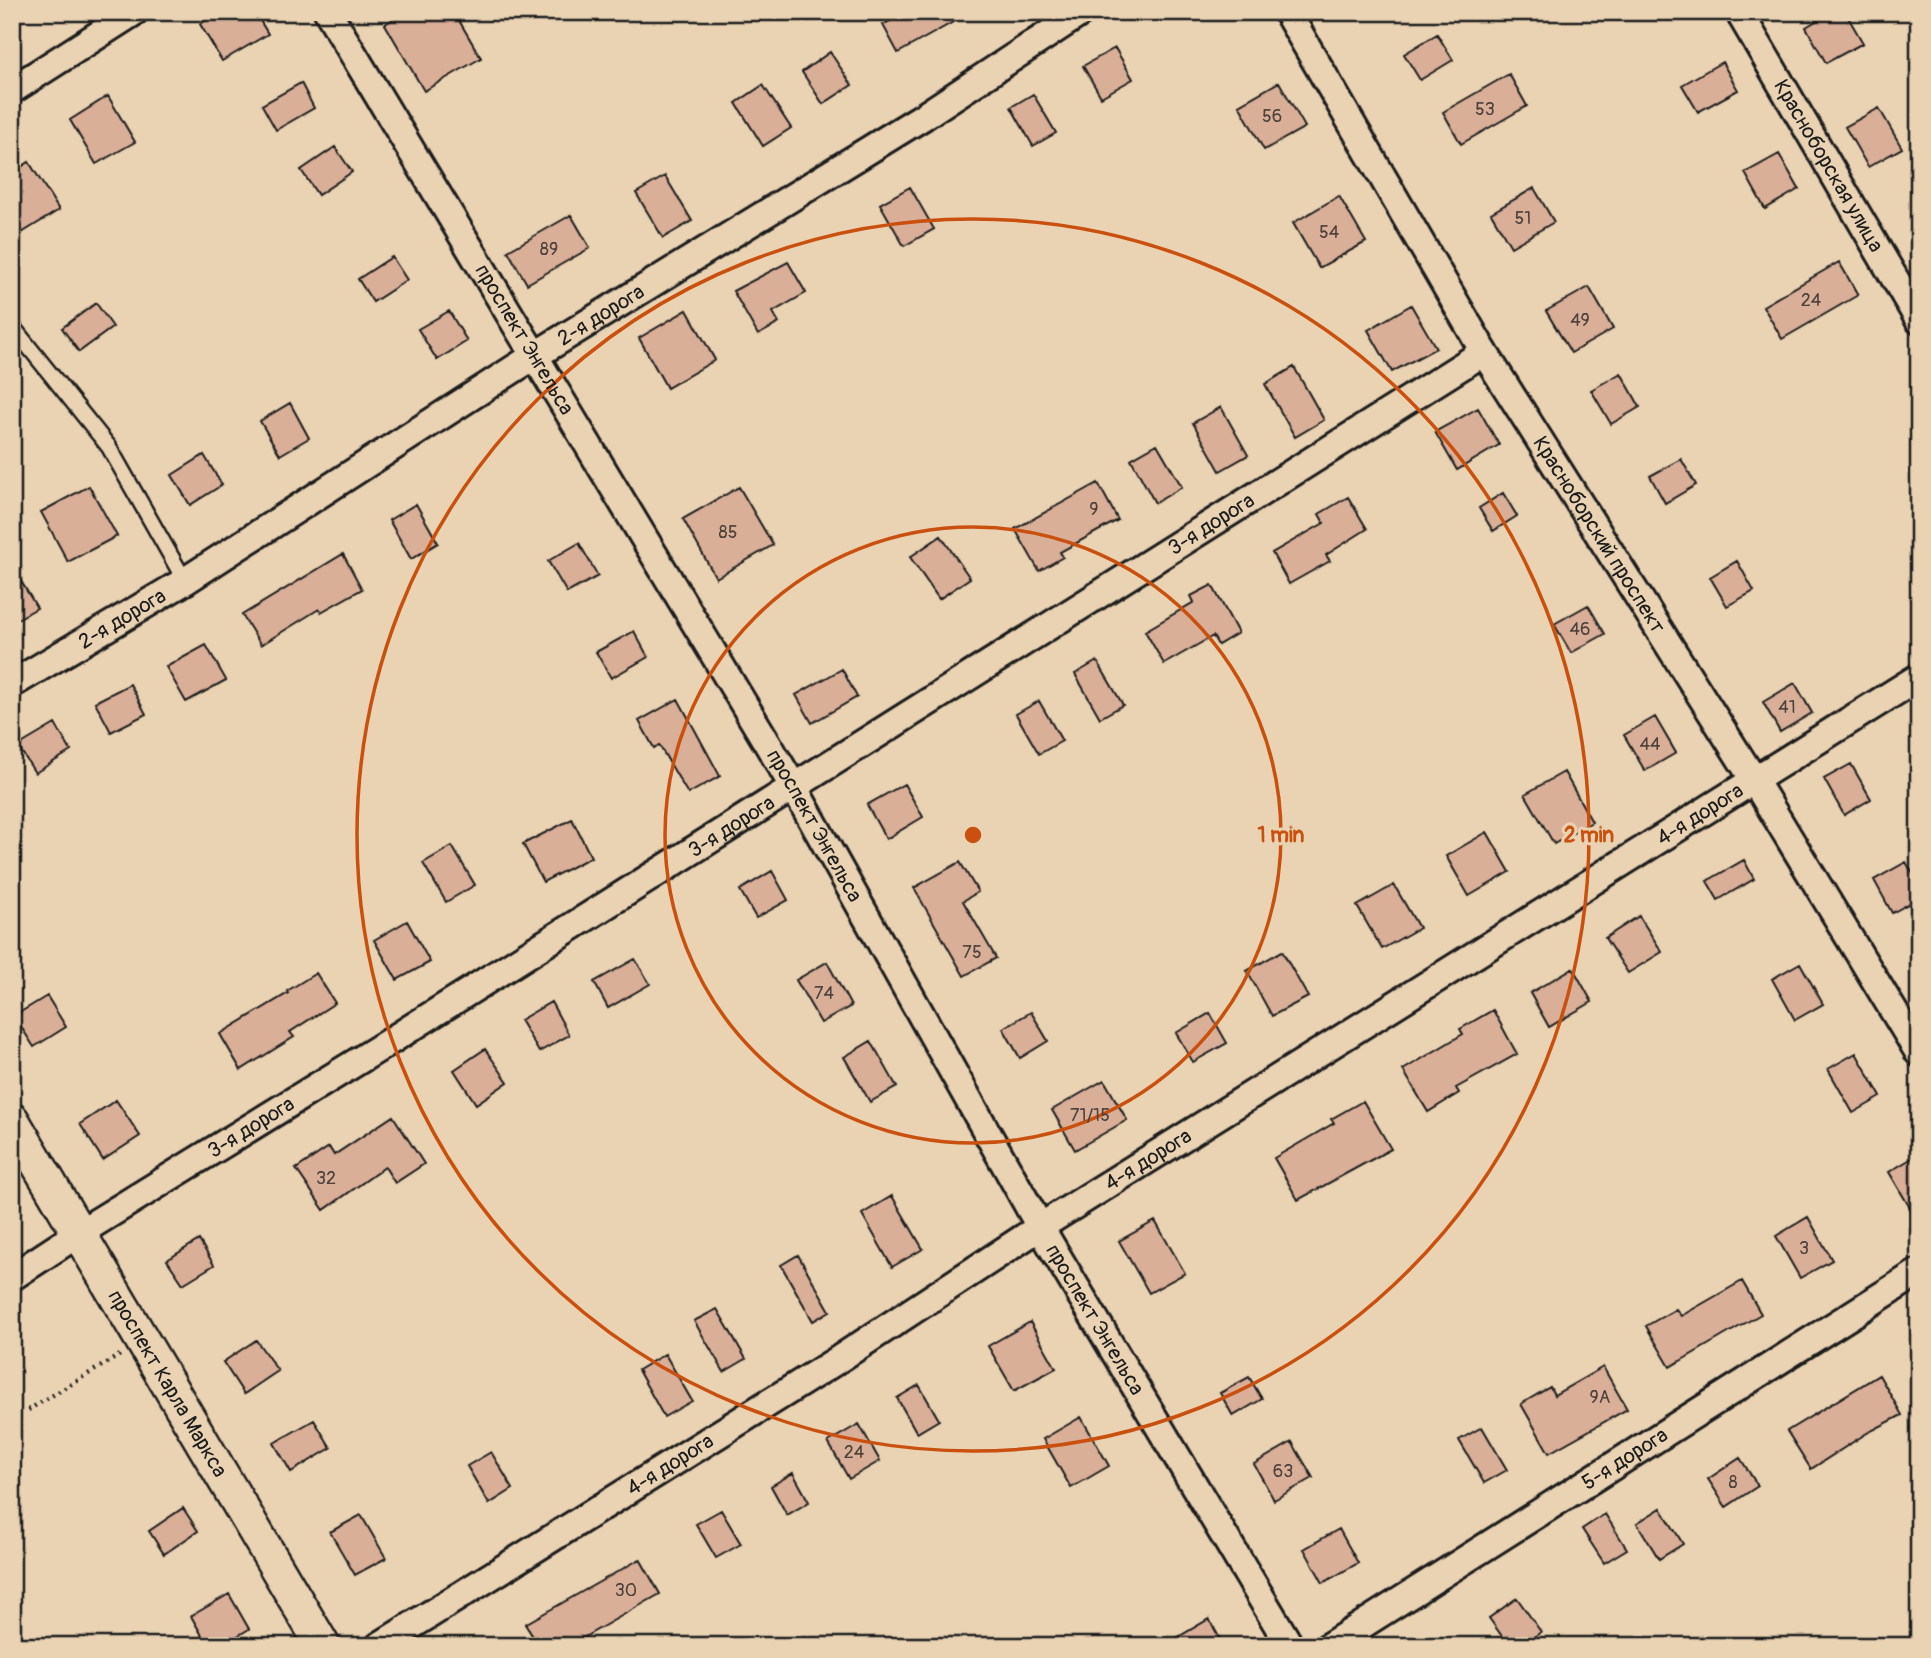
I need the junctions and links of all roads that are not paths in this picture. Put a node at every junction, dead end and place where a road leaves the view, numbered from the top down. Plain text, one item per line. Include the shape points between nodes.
1 (134, 12) edge
2 (328, 12) edge
3 (1083, 12) edge
4 (1287, 12) edge
5 (1739, 12) edge
6 (12, 90) edge
7 (1919, 320) edge
8 (12, 326) edge
9 (1484, 352) junction
10 (534, 356) junction
11 (185, 581) junction
12 (1919, 677) edge
13 (12, 684) edge
14 (1754, 780) junction
15 (793, 786) junction
16 (1919, 1053) edge
17 (12, 1120) edge
18 (1040, 1227) junction
19 (79, 1233) junction
20 (1919, 1272) edge
21 (12, 1278) edge
22 (323, 1646) edge
23 (379, 1646) edge
24 (1290, 1646) edge
25 (1329, 1646) edge

1 - 6 street
2 - 10 street, проспект Энгельса
3 - 10 street, 2-я дорога via 924,116
4 - 9 street, Красноборский проспект
5 - 7 street, Красноборская улица
8 - 11 lane via 108,447
9 - 14 street, Красноборский проспект
9 - 15 street, 3-я дорога
10 - 11 street, 2-я дорога
10 - 15 street, проспект Энгельса
11 - 13 street, 2-я дорога
12 - 14 street, 4-я дорога
14 - 16 street, Красноборский проспект
14 - 18 street, 4-я дорога
15 - 18 street, проспект Энгельса
15 - 19 street, 3-я дорога
17 - 19 street, проспект Карла Маркса
18 - 23 street, 4-я дорога via 836,1361
18 - 24 street, проспект Энгельса
19 - 21 street, 3-я дорога
19 - 22 street, проспект Карла Маркса
20 - 25 street, 5-я дорога

